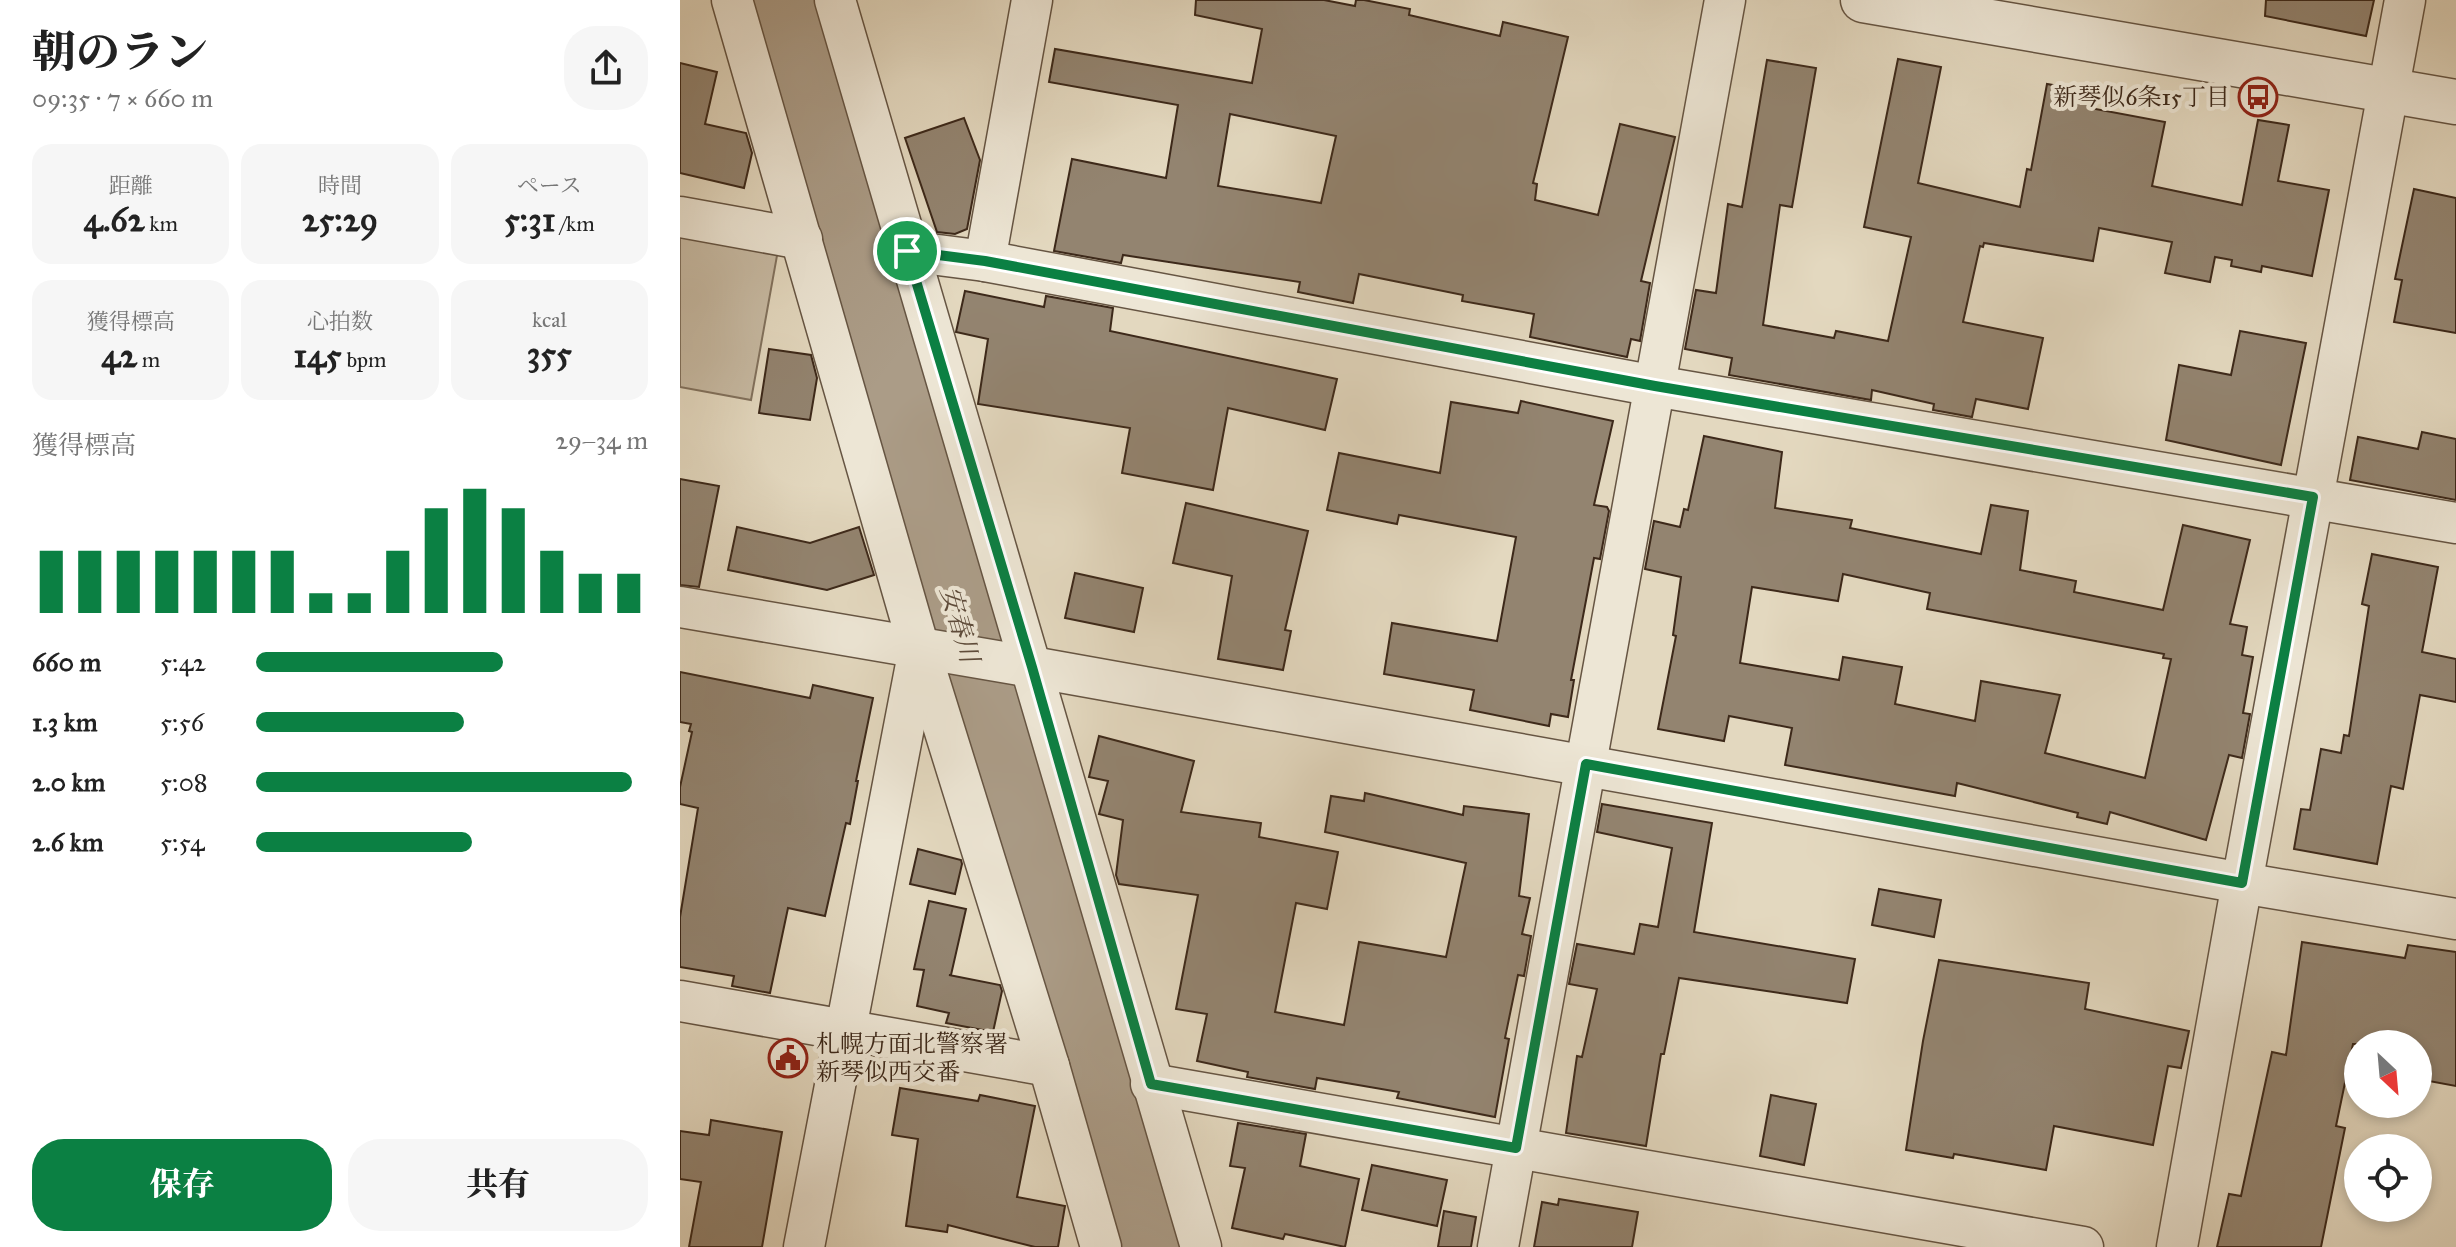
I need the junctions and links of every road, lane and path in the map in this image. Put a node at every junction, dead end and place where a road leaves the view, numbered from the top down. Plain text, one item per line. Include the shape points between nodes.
1 (732, 0) edge
2 (835, 0) edge
3 (1032, 0) edge
4 (1725, 0) edge
5 (1863, 0) edge
6 (2405, 0) edge
7 (2389, 91) junction
8 (2456, 102) edge
9 (680, 217) edge
10 (802, 239) junction
11 (907, 251) junction
12 (985, 261) junction
13 (1655, 386) junction
14 (2313, 497) junction
15 (2456, 523) edge
16 (680, 607) edge
17 (933, 650) junction
18 (1016, 664) junction
19 (1586, 764) junction
20 (2242, 883) junction
21 (2456, 919) edge
22 (680, 1001) edge
23 (844, 1030) junction
24 (1049, 1066) junction
25 (1151, 1084) junction
26 (1516, 1148) junction
27 (804, 1247) edge
28 (1101, 1247) edge
29 (1201, 1247) edge
30 (1498, 1247) edge
31 (2083, 1247) edge
32 (2177, 1247) edge

1 - 10 street
2 - 11 street
3 - 12 street
4 - 13 street
5 - 7 street
6 - 7 street
7 - 8 street
7 - 14 street
9 - 10 street
10 - 17 street
11 - 12 street
11 - 18 street
12 - 13 street
13 - 14 street
13 - 19 street
14 - 15 street
14 - 20 street
16 - 17 street
17 - 18 street
17 - 23 street
17 - 24 street
18 - 19 street
18 - 25 street
19 - 20 street
19 - 26 street
20 - 21 street
20 - 32 street
22 - 23 street
23 - 24 street
23 - 27 street
24 - 28 street
25 - 26 street
25 - 29 street
26 - 30 street
26 - 31 street

